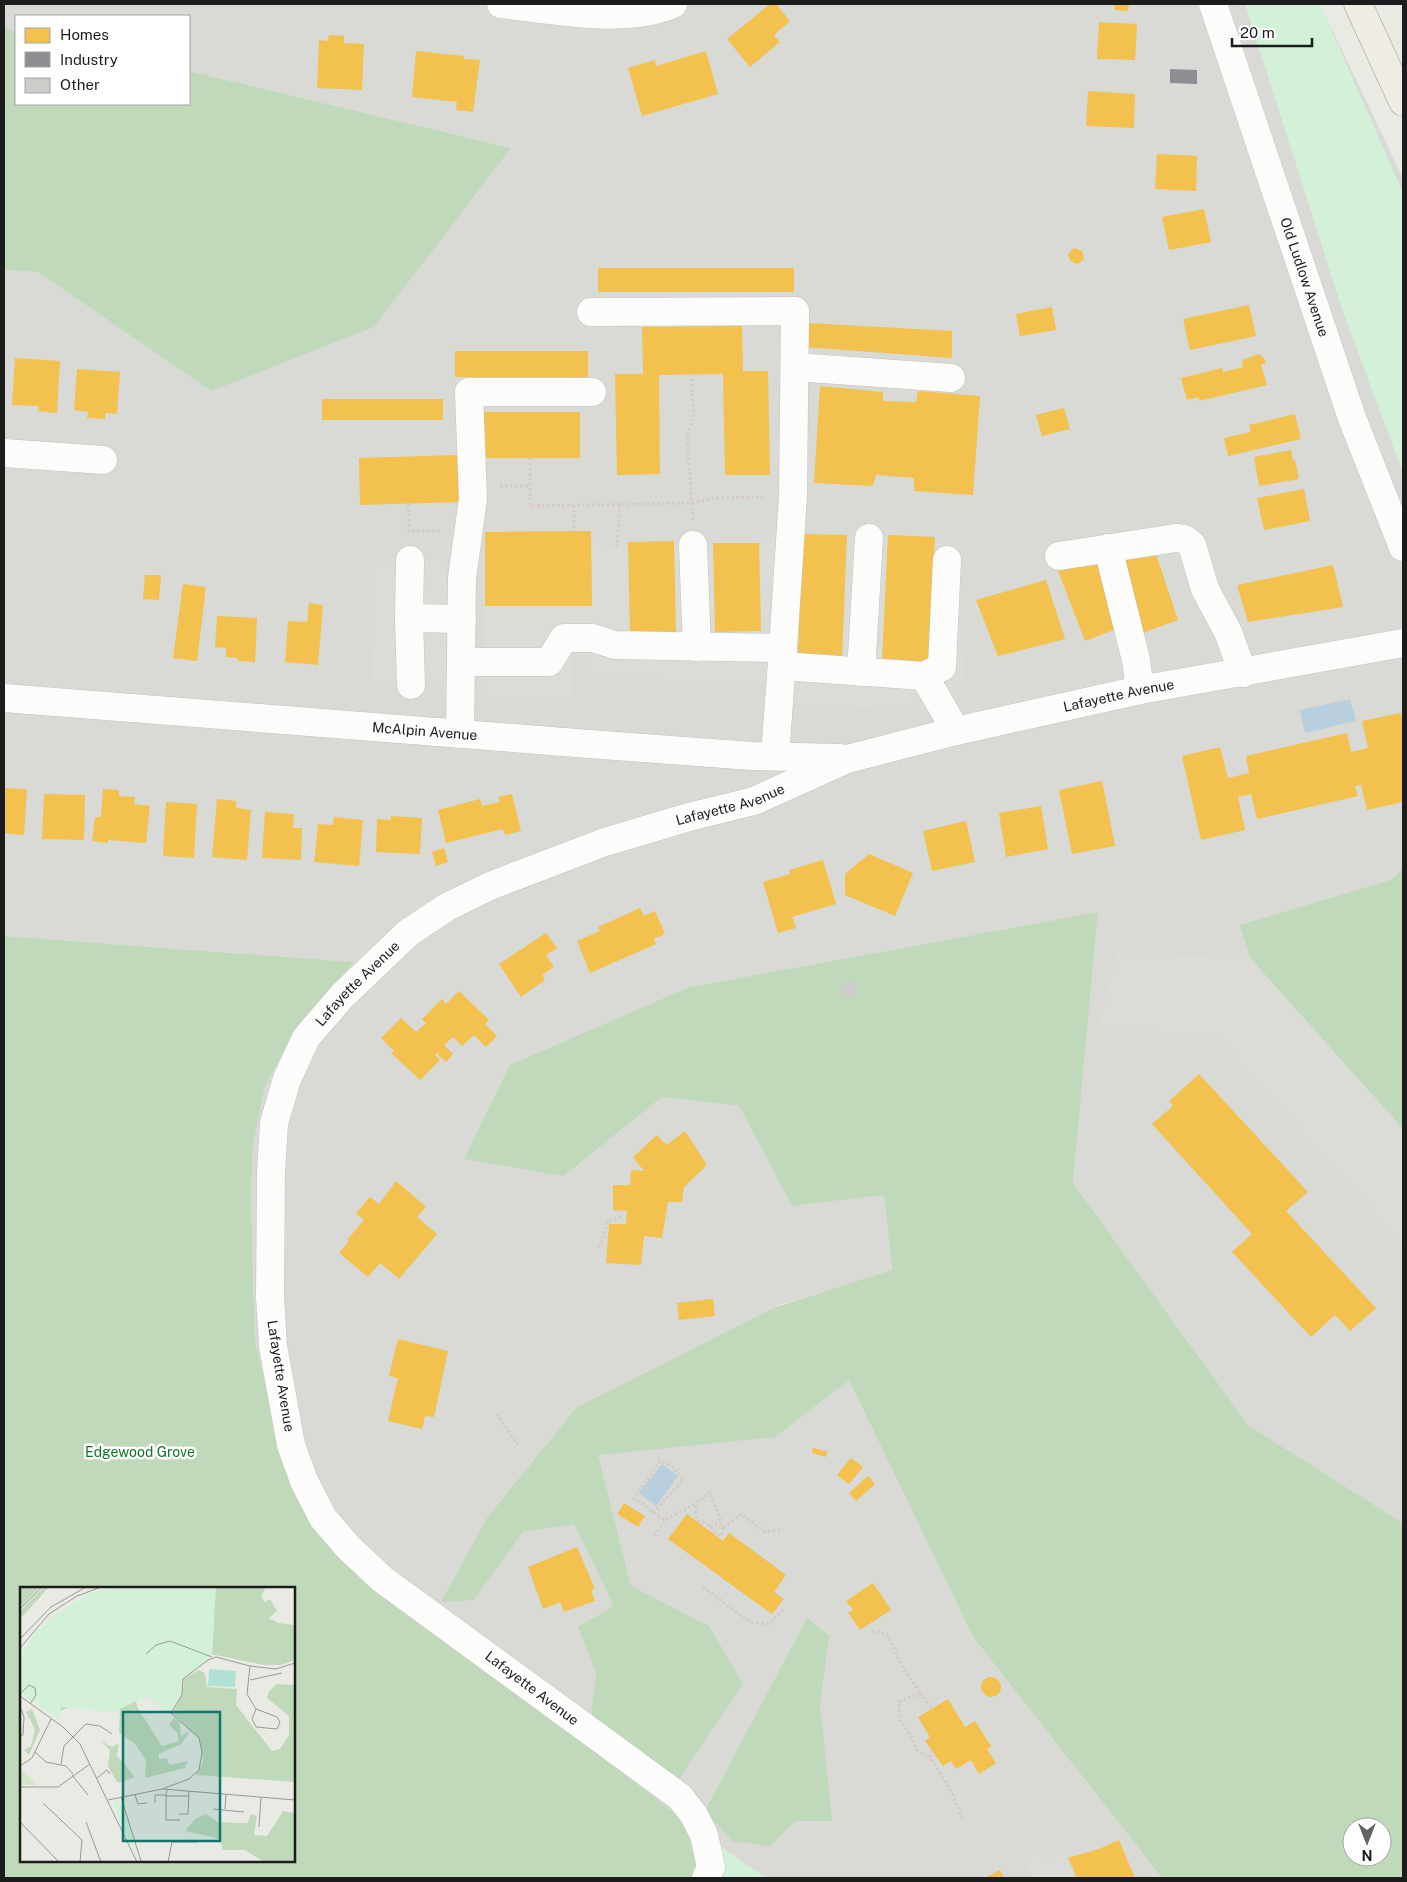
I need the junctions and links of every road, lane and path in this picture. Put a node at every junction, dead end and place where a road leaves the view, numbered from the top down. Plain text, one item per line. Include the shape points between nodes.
1 (501, 4) edge
2 (673, 4) edge
3 (1213, 4) edge
4 (1358, 4) edge
5 (1403, 102) edge
6 (591, 312) dead end
7 (794, 367) junction
8 (690, 374) dead end
9 (951, 378) dead end
10 (592, 392) dead end
11 (4, 453) edge
12 (530, 458) dead end
13 (103, 460) dead end
14 (793, 496) junction
15 (692, 503) junction
16 (409, 504) dead end
17 (620, 504) junction
18 (574, 505) junction
19 (574, 531) dead end
20 (468, 532) junction
21 (869, 538) dead end
22 (693, 545) joint
23 (1403, 547) edge
24 (617, 548) dead end
25 (1108, 548) junction
26 (1060, 556) dead end
27 (410, 560) dead end
28 (946, 560) dead end
29 (409, 618) junction
30 (462, 619) junction
31 (1403, 643) edge
32 (697, 647) junction
33 (783, 657) junction
34 (461, 662) junction
35 (861, 672) junction
36 (1243, 673) junction
37 (924, 676) junction
38 (411, 685) dead end
39 (1140, 690) junction
40 (4, 698) edge
41 (956, 731) junction
42 (460, 734) junction
43 (775, 756) junction
44 (847, 759) junction
45 (621, 1216) dead end
46 (599, 1248) dead end
47 (498, 1414) dead end
48 (519, 1447) dead end
49 (695, 1504) junction
50 (653, 1513) junction
51 (665, 1520) junction
52 (710, 1526) junction
53 (723, 1528) junction
54 (783, 1529) dead end
55 (655, 1536) dead end
56 (703, 1586) dead end
57 (783, 1610) dead end
58 (872, 1631) dead end
59 (921, 1692) junction
60 (932, 1709) dead end
61 (932, 1750) dead end
62 (930, 1757) junction
63 (962, 1819) dead end
64 (706, 1878) edge

1 - 2 street via 602,15 632,15
3 - 23 street, Old Ludlow Avenue via 1352,418
4 - 5 main road
6 - 7 street via 795,311
7 - 9 street
7 - 14 street
8 - 15 path via 694,417 688,435
10 - 20 street via 470,392 473,499
11 - 13 street
12 - 18 path via 530,506
14 - 15 path via 712,498
14 - 33 street
15 - 17 path
15 - 22 path
16 - 20 path via 409,531
17 - 18 path
17 - 24 path
18 - 19 path
20 - 30 street via 462,578
21 - 35 street
22 - 32 street
25 - 26 street
25 - 36 street via 1176,538 1189,542 1205,589 1228,632
25 - 39 street via 1136,660
27 - 29 street
28 - 37 street via 942,667
29 - 30 street
29 - 38 street
30 - 34 street
31 - 36 street, Lafayette Avenue
32 - 33 street
32 - 34 street via 615,645 593,638 564,638 549,662
33 - 35 street
33 - 43 street
34 - 42 street
35 - 37 street
36 - 39 street, Lafayette Avenue
37 - 41 street
39 - 41 street, Lafayette Avenue
40 - 42 street, McAlpin Avenue
41 - 44 street, Lafayette Avenue
42 - 43 street, McAlpin Avenue
43 - 44 street, McAlpin Avenue
44 - 64 street, Lafayette Avenue via 754,801 605,842 490,886 447,907 408,934 342,996 306,1038 287,1079 274,1123 270,1296 273,1346 291,1444 304,1481 320,1512 348,1547 382,1579 680,1797 704,1834 711,1867
45 - 46 path via 608,1220
47 - 48 path
49 - 51 path
49 - 52 path via 698,1520
49 - 53 path via 710,1492
50 - 50 path via 683,1480 673,1467 660,1460 634,1498
50 - 51 path
51 - 55 path
52 - 53 path via 716,1524
52 - 53 path via 721,1536
53 - 54 path via 741,1514 765,1532
56 - 57 path via 750,1622 768,1624
58 - 59 path via 887,1634 904,1670
59 - 60 path
59 - 62 path via 898,1702 899,1719 918,1752
61 - 62 path
62 - 63 path via 951,1790

